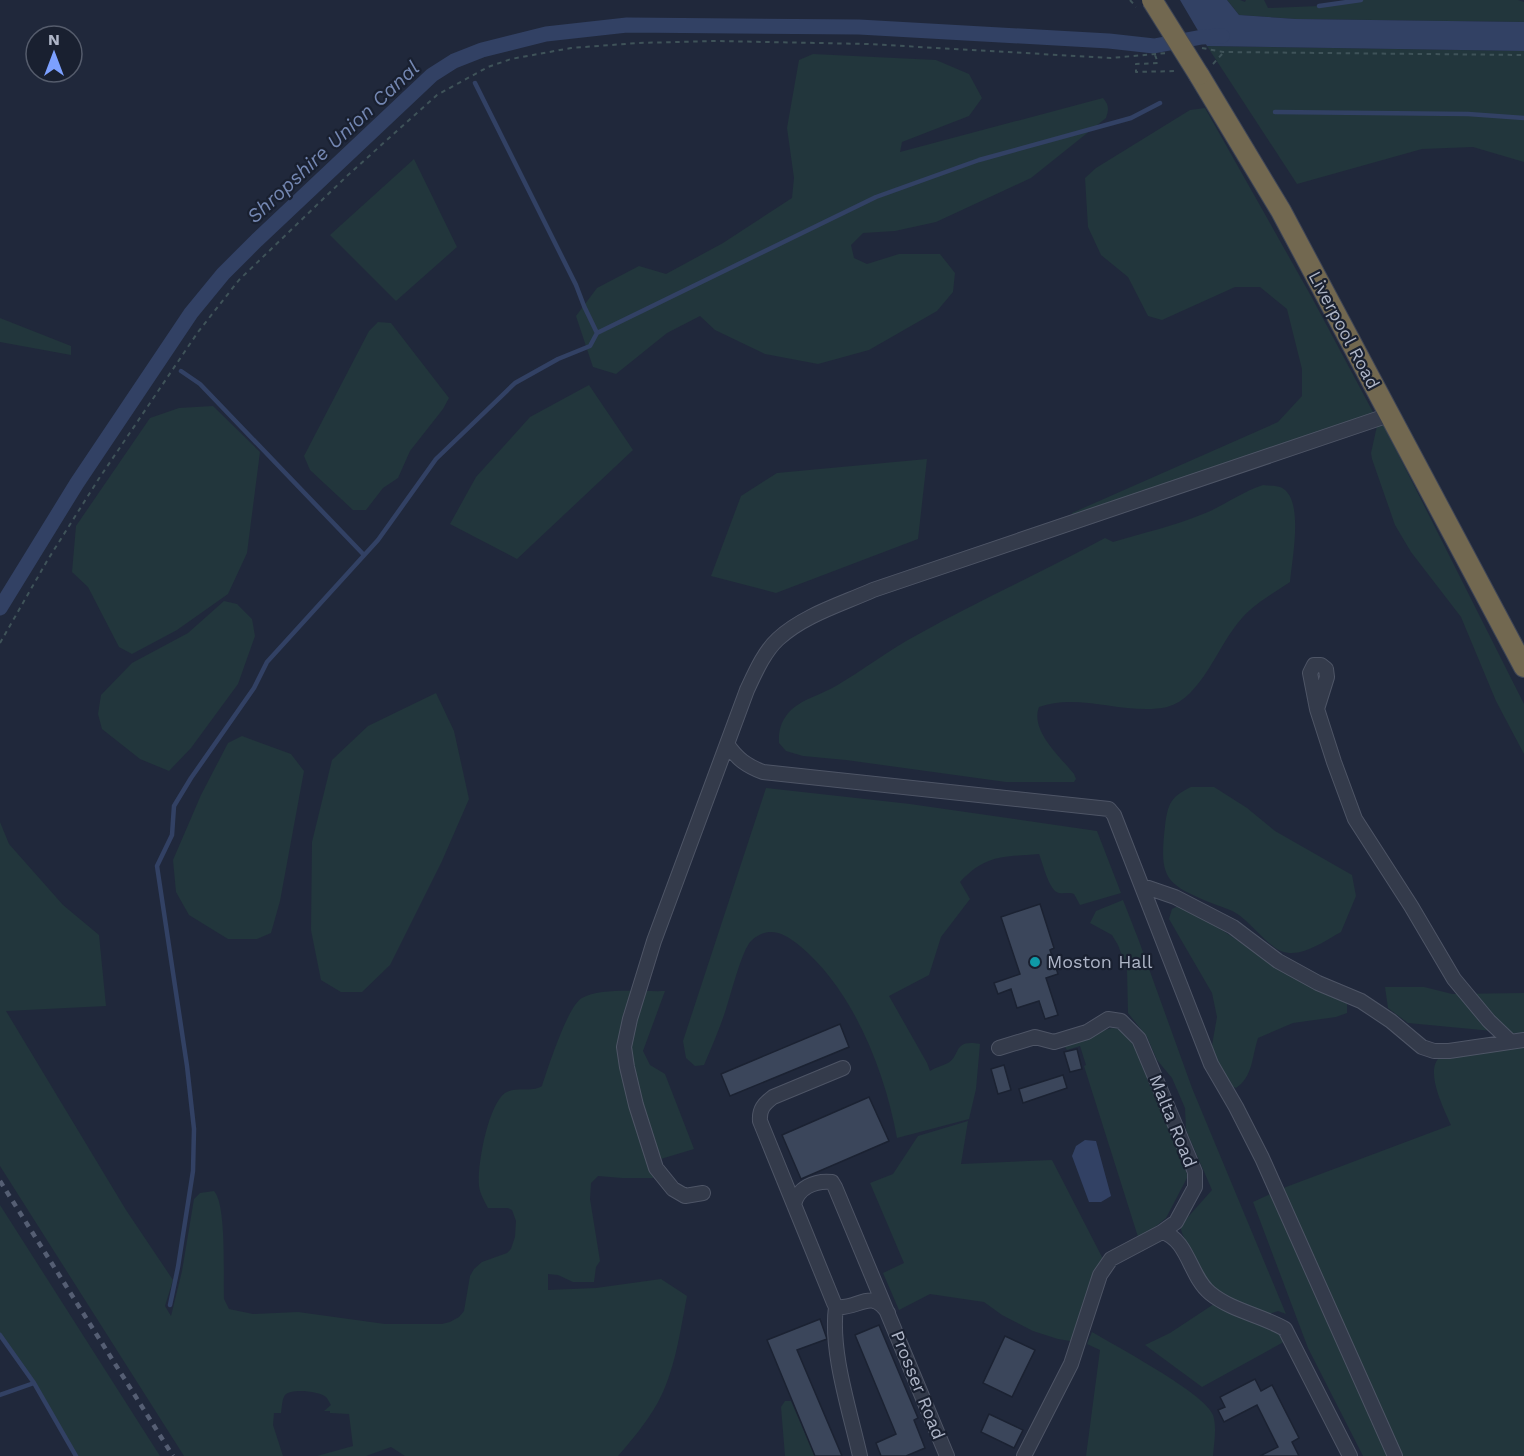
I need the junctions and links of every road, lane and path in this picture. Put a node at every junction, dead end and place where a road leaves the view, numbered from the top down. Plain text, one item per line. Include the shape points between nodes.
1 (1152, 0) edge
2 (1194, 49) dead end
3 (1176, 52) dead end
4 (1155, 55) junction
5 (1524, 55) edge
6 (1171, 64) dead end
7 (1173, 71) junction
8 (1198, 75) junction
9 (1389, 415) junction
10 (0, 643) edge
11 (1524, 667) edge
12 (1317, 709) dead end
13 (727, 744) junction
14 (1143, 886) junction
15 (1518, 1041) edge
16 (999, 1048) dead end
17 (843, 1068) dead end
18 (703, 1192) dead end
19 (794, 1205) junction
20 (1162, 1232) junction
21 (836, 1307) junction
22 (888, 1313) junction
23 (860, 1456) edge
24 (947, 1456) edge
25 (1024, 1456) edge
26 (1350, 1456) edge
27 (1395, 1456) edge

1 - 8 highway, Liverpool Road, bridge
2 - 5 path
3 - 4 path
4 - 7 path via 1158,63 1137,64 1137,72
4 - 10 path via 1112,58 868,44 705,41 571,48 488,67 437,95 239,280 198,332 104,471
6 - 7 path
7 - 8 path via 1184,71 1188,78
8 - 9 highway, Liverpool Road via 1281,211
9 - 11 highway, Liverpool Road
9 - 13 street via 873,590 810,618 778,639 759,665
12 - 15 street via 1355,819 1454,979 1489,1021
13 - 14 street via 748,767 763,772 1109,809
13 - 18 street via 654,941 624,1047 636,1105 656,1168 673,1189 685,1196
14 - 15 street via 1175,897 1233,927 1278,961 1361,1001 1422,1047 1449,1051
14 - 27 street via 1211,1064 1262,1158
16 - 20 street, Malta Road via 1035,1037 1054,1042 1087,1032 1108,1019 1121,1021 1139,1039 1195,1172 1195,1187 1176,1222
17 - 19 street via 773,1097 759,1113
19 - 21 street
19 - 22 street, Prosser Road via 801,1190 823,1181 832,1182
20 - 25 street, Malta Road via 1111,1259 1100,1275 1071,1364
20 - 26 street via 1172,1235 1209,1292 1285,1329
21 - 22 street via 865,1300 883,1305
21 - 23 street via 834,1327
22 - 24 street, Prosser Road

